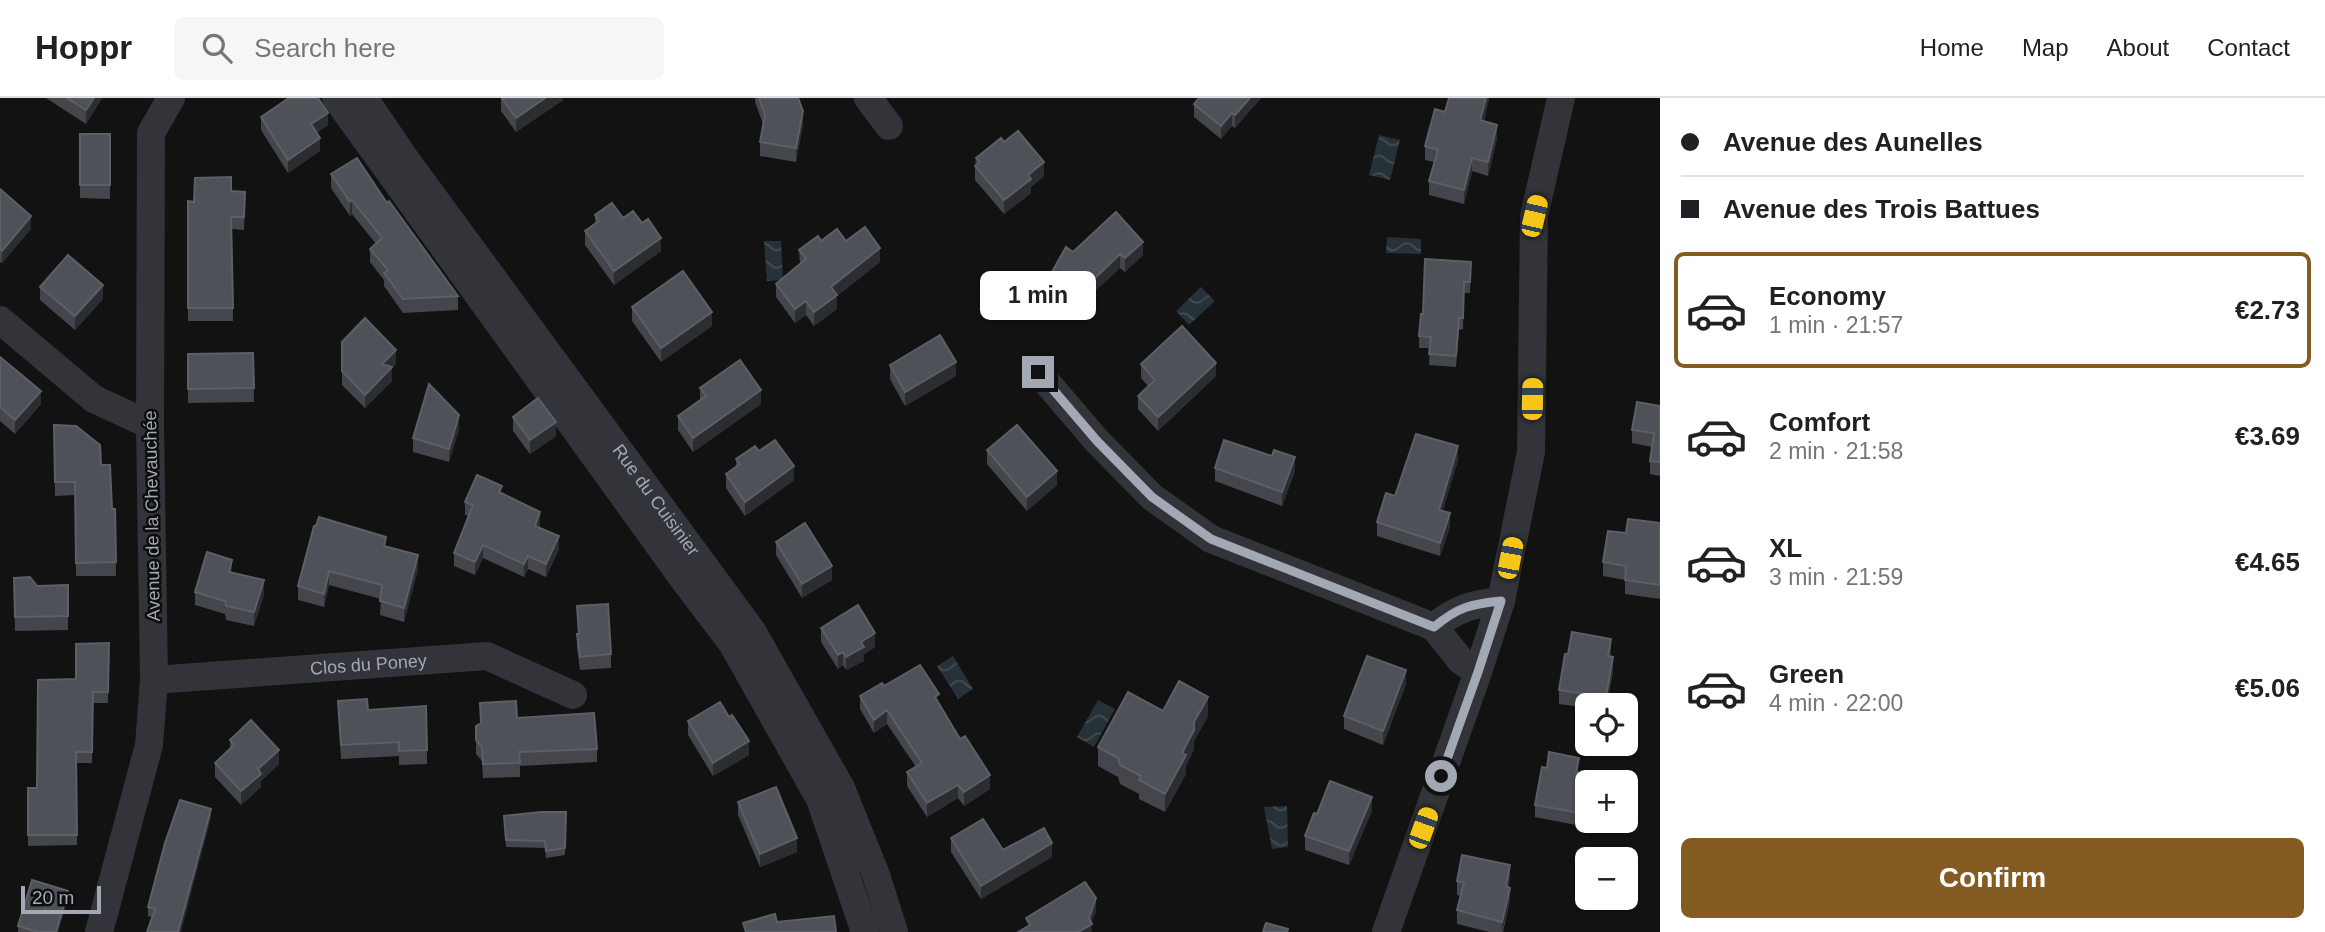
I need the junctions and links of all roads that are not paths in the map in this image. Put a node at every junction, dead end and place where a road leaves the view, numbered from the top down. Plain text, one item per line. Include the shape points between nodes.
1 (171, 98) edge
2 (336, 98) edge
3 (364, 98) edge
4 (868, 98) edge
5 (1560, 98) edge
6 (889, 126) dead end
7 (0, 320) edge
8 (1038, 372) dead end
9 (150, 425) junction
10 (1501, 601) junction
11 (1434, 627) junction
12 (1478, 672) junction
13 (154, 680) junction
14 (573, 695) dead end
15 (99, 932) edge
16 (865, 932) edge
17 (894, 932) edge
18 (1386, 932) edge

1 - 9 street, Avenue de la Chevauchée via 151,133
2 - 16 street, Rue du Cuisinier via 732,643 820,799
3 - 17 street, Rue du Cuisinier via 752,631 841,788 877,875
4 - 6 street
5 - 10 street via 1534,216 1531,452
7 - 9 street via 94,399
8 - 11 street via 1152,497 1211,539
9 - 13 street, Avenue de la Chevauchée
10 - 11 street via 1452,612
10 - 12 street
11 - 12 street via 1461,661
12 - 18 street
13 - 14 street, Clos du Poney via 487,656
13 - 15 street, Avenue de la Chevauchée via 149,745

